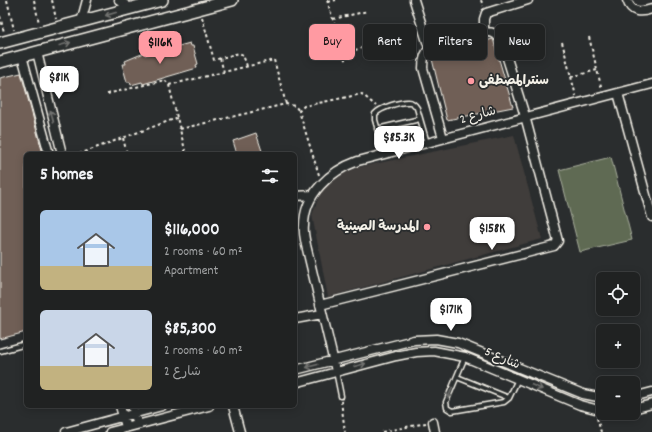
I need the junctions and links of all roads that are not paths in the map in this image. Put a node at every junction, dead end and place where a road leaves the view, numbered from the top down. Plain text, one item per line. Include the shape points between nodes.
1 (87, 0) edge
2 (119, 0) edge
3 (162, 0) edge
4 (232, 0) edge
5 (414, 0) edge
6 (528, 0) edge
7 (626, 0) edge
8 (130, 8) junction
9 (652, 10) edge
10 (80, 22) junction
11 (484, 24) edge
12 (424, 32) edge
13 (487, 32) edge
14 (7, 41) edge
15 (37, 52) junction
16 (22, 56) junction
17 (424, 56) edge
18 (0, 62) edge
19 (652, 84) edge
20 (618, 93) junction
21 (526, 116) junction
22 (420, 119) junction
23 (377, 129) junction
24 (443, 138) junction
25 (427, 143) junction
26 (48, 152) edge
27 (62, 152) edge
28 (385, 154) junction
29 (312, 195) junction
30 (297, 196) edge
31 (652, 217) edge
32 (320, 305) junction
33 (322, 314) junction
34 (297, 319) edge
35 (24, 345) edge
36 (0, 351) edge
37 (465, 357) junction
38 (333, 360) junction
39 (297, 369) edge
40 (336, 372) junction
41 (456, 377) junction
42 (518, 379) junction
43 (297, 382) edge
44 (652, 392) edge
45 (640, 395) edge
46 (341, 396) road end
47 (596, 397) edge
48 (509, 398) junction
49 (652, 404) edge
50 (640, 407) edge
51 (121, 408) edge
52 (148, 408) edge
53 (201, 408) edge
54 (234, 408) edge
55 (596, 409) edge
56 (134, 410) edge
57 (123, 416) junction
58 (432, 422) road end
59 (138, 424) junction
60 (126, 427) junction
61 (66, 432) edge
62 (110, 432) edge
63 (240, 432) edge
64 (435, 432) edge

1 - 10 street
2 - 8 street
3 - 8 main road
15 -> 4 main road
5 - 12 street
6 - 11 street via 486,13
7 - 9 street via 628,6 635,11
8 -> 10 main road
10 - 14 main road
13 - 21 street via 499,37
15 - 16 main road
27 -> 15 street
16 - 18 main road
16 - 26 street
17 - 24 street via 423,68
19 - 20 street, شارع 2
20 - 21 street, شارع 2
20 - 31 street
21 - 24 street, شارع 2
21 - 32 street via 557,235 558,241 554,246
22 - 23 lane
22 - 23 lane via 414,103 408,101 379,109 375,114
22 - 25 lane
23 - 28 lane
24 - 25 street, شارع 2
25 - 28 street, شارع 2
28 - 29 street, شارع 2 via 344,166 332,174
29 - 30 street
29 - 32 street, شارع 2 via 306,208 304,226
32 - 33 street, شارع 2
33 - 34 street
33 - 38 street, شارع 2
35 - 36 lane
40 -> 37 street, شارع 5 via 416,352 434,351
37 - 41 lane
37 - 42 street, شارع 5
38 -> 39 street, شارع 5
38 - 40 street, شارع 2
38 - 47 street, شارع 5 via 414,340 436,339 458,343
40 - 43 street, شارع 5
40 - 46 lane
41 - 48 lane
41 -> 48 lane via 446,402 447,408 452,411 498,404
42 - 48 lane
42 -> 55 street, شارع 5
44 - 45 street
49 - 50 street
51 - 57 street
52 - 56 street
53 - 59 street
54 - 63 street
56 - 57 street
56 - 59 street
57 - 60 street
57 - 61 street
58 - 64 street
59 - 60 street
60 - 62 street

